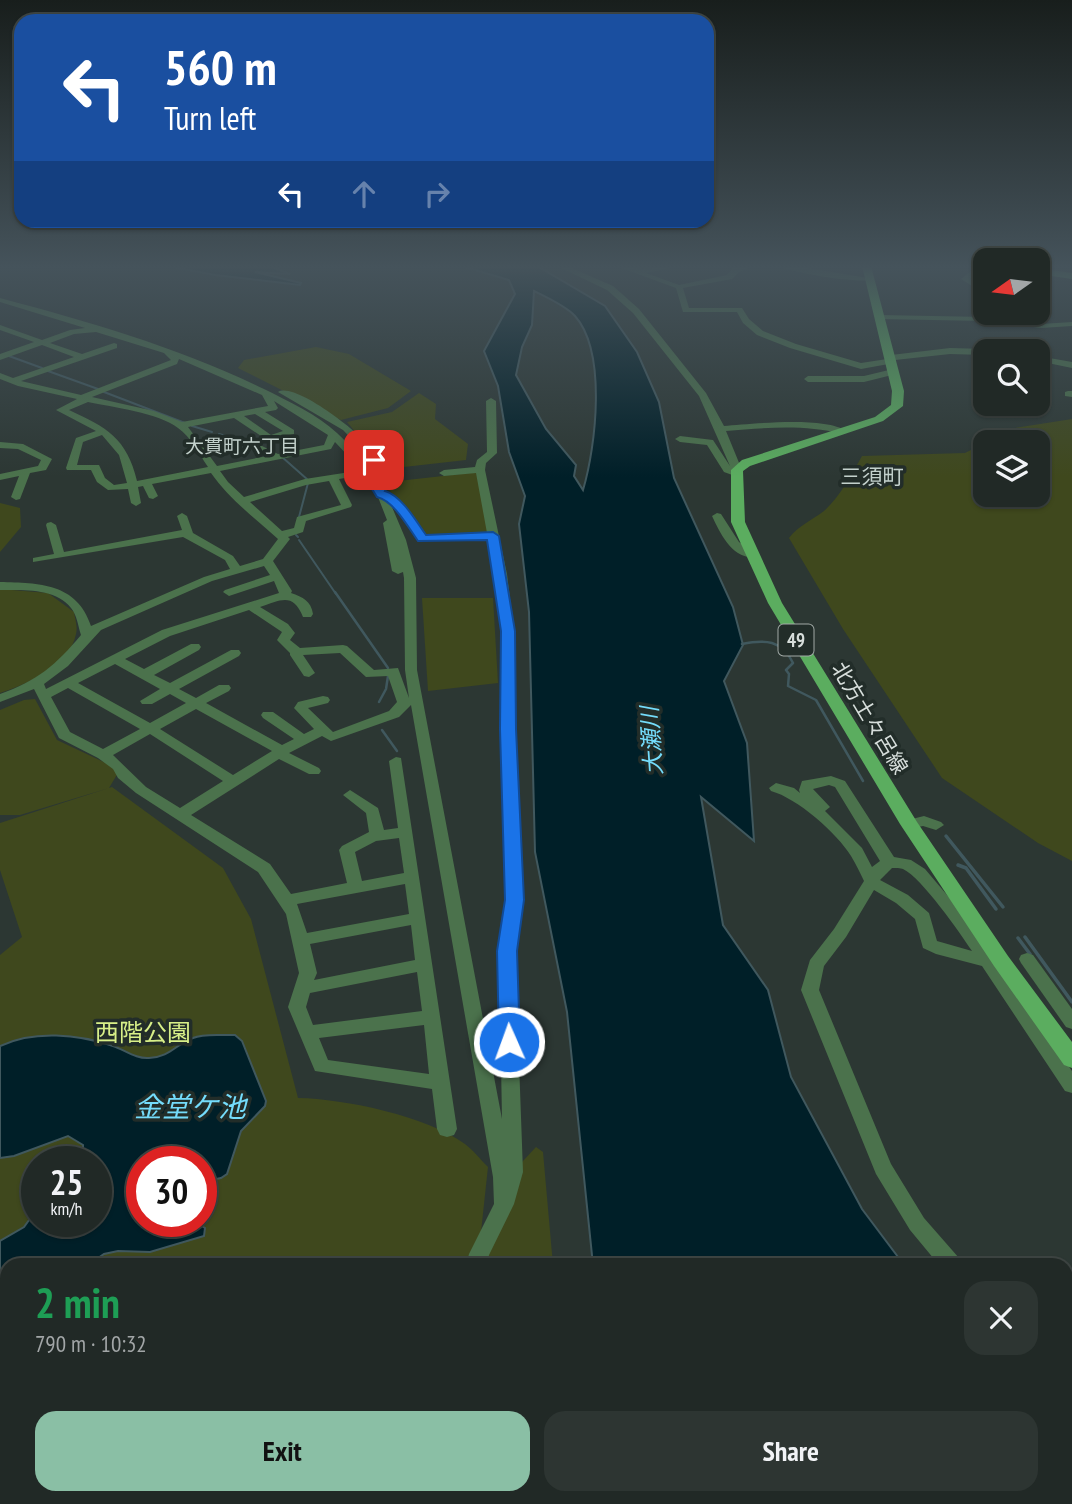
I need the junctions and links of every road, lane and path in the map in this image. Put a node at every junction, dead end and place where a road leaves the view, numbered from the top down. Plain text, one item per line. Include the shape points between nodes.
1 (24, 336) edge
2 (62, 336) edge
3 (124, 336) edge
4 (143, 336) edge
5 (655, 336) edge
6 (769, 336) edge
7 (884, 336) edge
8 (42, 343) junction
9 (114, 346) dead end
10 (168, 351) junction
11 (973, 352) edge
12 (0, 356) edge
13 (82, 357) junction
14 (831, 358) junction
15 (1050, 361) edge
16 (1072, 365) edge
17 (861, 366) junction
18 (889, 366) junction
19 (0, 376) edge
20 (808, 379) dead end
21 (845, 379) junction
22 (13, 381) junction
23 (265, 393) junction
24 (84, 398) junction
25 (491, 401) dead end
26 (257, 411) junction
27 (236, 415) junction
28 (181, 425) junction
29 (721, 429) junction
30 (104, 431) junction
31 (841, 431) junction
32 (332, 434) junction
33 (680, 439) dead end
34 (0, 445) edge
35 (260, 448) dead end
36 (276, 457) junction
37 (355, 457) junction
38 (215, 470) junction
39 (480, 470) junction
40 (26, 472) junction
41 (737, 472) junction
42 (444, 473) dead end
43 (353, 474) junction
44 (0, 477) edge
45 (333, 478) junction
46 (170, 479) junction
47 (146, 483) junction
48 (133, 485) junction
49 (175, 490) dead end
50 (379, 491) junction
51 (153, 496) dead end
52 (16, 497) dead end
53 (241, 500) junction
54 (136, 503) dead end
55 (384, 514) junction
56 (182, 516) dead end
57 (717, 516) dead end
58 (51, 525) dead end
59 (188, 533) junction
60 (282, 535) junction
61 (493, 536) junction
62 (751, 555) junction
63 (60, 556) junction
64 (37, 560) dead end
65 (267, 561) junction
66 (237, 570) junction
67 (399, 573) dead end
68 (275, 577) junction
69 (0, 586) edge
70 (229, 592) dead end
71 (284, 595) junction
72 (251, 606) junction
73 (307, 614) dead end
74 (87, 635) junction
75 (195, 647) dead end
76 (297, 652) junction
77 (234, 653) dead end
78 (116, 659) junction
79 (309, 673) dead end
80 (145, 674) junction
81 (68, 683) junction
82 (224, 688) dead end
83 (41, 689) junction
84 (171, 689) junction
85 (0, 698) edge
86 (323, 700) dead end
87 (147, 701) dead end
88 (410, 701) junction
89 (197, 703) junction
90 (268, 715) dead end
91 (151, 729) junction
92 (322, 730) junction
93 (302, 739) junction
94 (280, 752) junction
95 (103, 755) junction
96 (396, 761) dead end
97 (314, 771) dead end
98 (233, 781) junction
99 (776, 788) dead end
100 (350, 795) dead end
101 (181, 814) junction
102 (909, 824) junction
103 (936, 825) dead end
104 (847, 828) dead end
105 (405, 832) junction
106 (377, 835) junction
107 (889, 862) junction
108 (412, 877) junction
109 (872, 882) junction
110 (356, 887) junction
111 (287, 900) junction
112 (418, 918) junction
113 (301, 940) junction
114 (1027, 959) dead end
115 (424, 964) junction
116 (996, 964) junction
117 (304, 988) junction
118 (431, 1017) junction
119 (1072, 1022) edge
120 (307, 1033) junction
121 (1072, 1059) edge
122 (440, 1076) junction
123 (1072, 1087) edge
124 (447, 1129) dead end
125 (504, 1204) junction
126 (478, 1258) edge
127 (946, 1258) edge

1 - 8 street
2 - 8 street
3 - 10 street
4 - 50 street via 211,359 340,422 367,448 381,472
5 - 29 street via 703,395
6 - 14 street
7 - 18 main road
8 - 12 street
8 - 13 street
9 - 13 street
10 - 23 street
10 - 24 street via 174,362
11 - 18 street via 950,351
13 - 22 street
14 - 17 street
14 - 21 street via 823,362
15 - 16 street
17 - 18 street
17 - 18 street
18 - 21 street via 870,379
18 - 31 main road via 899,397 897,406 879,419
19 - 22 street
20 - 21 street
22 - 24 street
23 - 26 street via 274,406
23 - 32 street
24 - 28 street
24 - 30 street via 61,410
25 - 39 street via 492,453 481,462
26 - 27 street
26 - 27 street via 291,432 270,438
27 - 28 street
28 - 38 street
29 - 31 street via 775,425
29 - 41 street
30 - 48 street via 119,447
30 - 48 street via 79,440 71,468 95,467 101,480 112,488
31 - 41 main road via 757,458
32 - 36 street via 328,447
32 - 37 street
33 - 41 street via 710,442 728,470
34 - 40 street via 20,446 47,459 42,468
35 - 36 street
36 - 38 street
37 - 43 street
37 - 50 street
38 - 46 street
38 - 53 street
39 - 42 street
39 - 61 street
40 - 44 street
40 - 52 street
41 - 62 main road, 北方土々呂線 / 49 via 738,522
43 - 45 street
43 - 50 street
45 - 53 street
45 - 60 street via 347,505 301,519 299,530
46 - 47 street
46 - 49 street
47 - 48 street
47 - 51 street
48 - 54 street
50 - 55 street
50 - 61 street via 406,515 422,539
53 - 60 street
55 - 67 street
55 - 88 street via 410,578
56 - 59 street
57 - 62 street via 732,542
58 - 63 street
59 - 63 street
59 - 66 street via 229,558
60 - 65 street via 283,543
61 - 125 street via 508,631 514,900 507,951 513,1172
62 - 102 main road, 北方土々呂線 / 49 via 786,624
63 - 64 street
65 - 66 street
65 - 68 street
66 - 74 street via 131,611
68 - 70 street
68 - 71 street via 286,591
69 - 74 street via 38,588 60,595 74,604
71 - 72 street
71 - 73 street via 298,599
72 - 76 street via 267,619 282,623 289,633 284,640
72 - 78 street via 166,633
74 - 83 street
75 - 80 street
76 - 79 street
76 - 88 street via 343,649 371,674 393,671
77 - 84 street via 226,664
78 - 80 street
78 - 81 street
80 - 84 street
81 - 83 street
81 - 91 street
82 - 89 street
83 - 85 street
83 - 95 street via 64,735
84 - 87 street
84 - 89 street
86 - 92 street via 301,708
88 - 92 street via 394,714 337,737
88 - 125 street via 503,1177
89 - 91 street
89 - 94 street
90 - 93 street
91 - 95 street
91 - 98 street
92 - 93 street
93 - 94 street
94 - 97 street
94 - 98 street
95 - 101 street via 141,790
96 - 105 street
98 - 101 street
99 - 109 street via 789,791 828,821 857,852
100 - 106 street via 373,811
101 - 111 street via 264,868
102 - 103 street via 924,821
102 - 116 main road, 北方土々呂線 / 49
104 - 107 street via 806,790 807,784 831,780 840,784
105 - 106 street
105 - 108 street
106 - 110 street via 347,850
107 - 109 street
107 - 116 street via 906,864 919,873
108 - 110 street
108 - 112 street
109 - 116 street via 923,917 929,944
109 - 127 street via 816,964 810,990 883,1168 917,1224
110 - 111 street
111 - 113 street
112 - 113 street
112 - 115 street
113 - 117 street via 308,973
114 - 119 street
115 - 117 street
115 - 118 street
116 - 121 main road, 北方土々呂線 / 49
116 - 123 street
117 - 120 street via 298,1007
118 - 120 street
118 - 122 street
120 - 122 street via 321,1066 328,1069 432,1082
122 - 124 street
125 - 126 street

